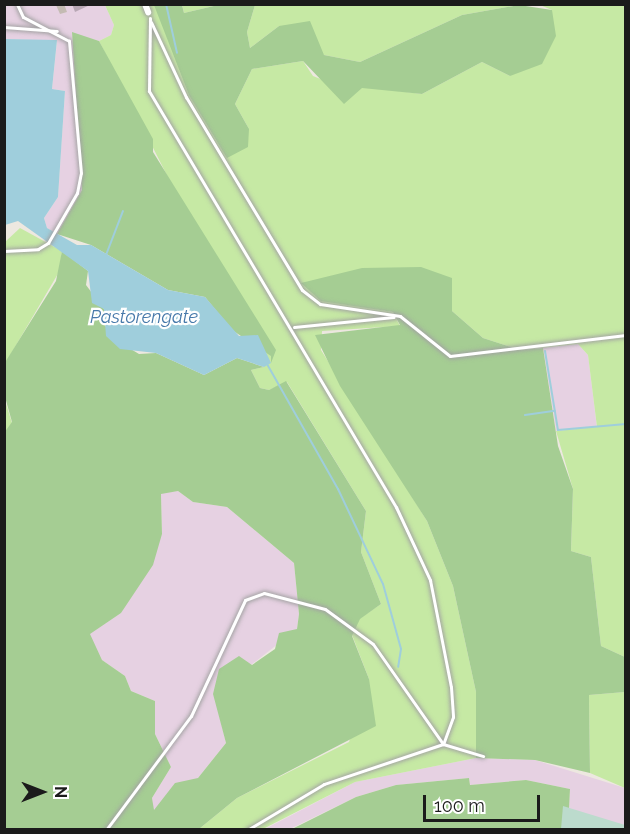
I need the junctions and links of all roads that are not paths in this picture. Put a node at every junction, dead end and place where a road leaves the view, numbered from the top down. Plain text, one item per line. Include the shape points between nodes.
1 (17, 4) edge
2 (146, 4) edge
3 (149, 15) junction
4 (4, 27) edge
5 (59, 31) junction
6 (4, 250) edge
7 (400, 316) junction
8 (294, 327) junction
9 (626, 335) edge
10 (443, 744) junction
11 (483, 756) dead end
12 (106, 830) edge
13 (247, 830) edge

1 - 5 lane via 23,17
2 - 3 street
3 - 7 lane via 186,97 302,290 320,304
3 - 8 lane via 149,91
4 - 5 lane
5 - 6 lane via 69,41 81,173 77,193 48,243 38,249
7 - 8 lane
7 - 9 lane via 450,356
8 - 10 lane via 396,507 430,580 451,687 453,717
10 - 11 lane
10 - 12 lane via 373,644 325,609 280,595 252,596 245,600 191,716
10 - 13 lane via 324,784

